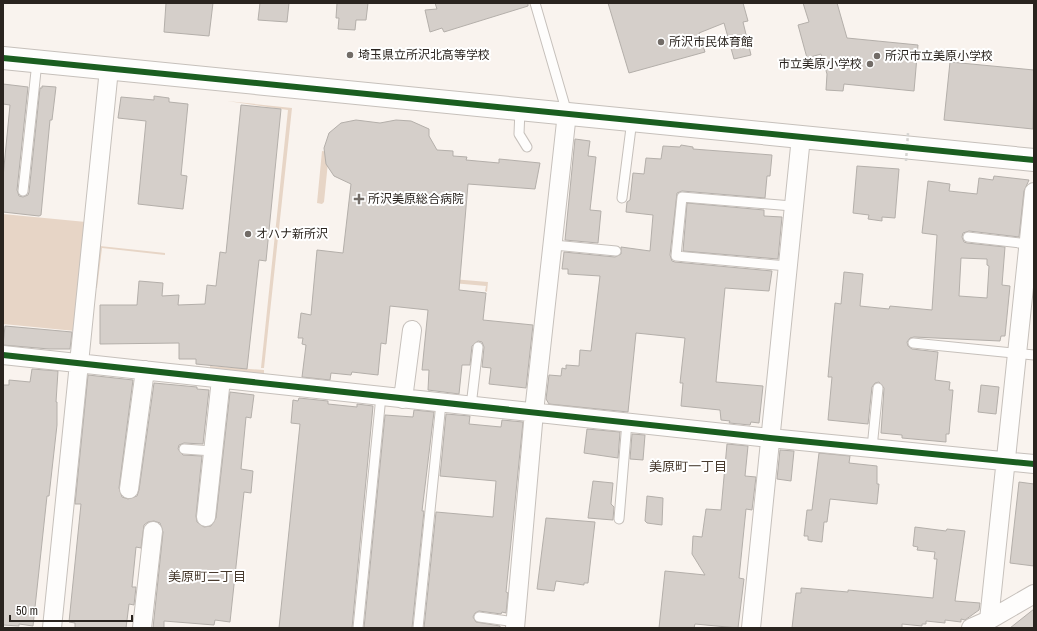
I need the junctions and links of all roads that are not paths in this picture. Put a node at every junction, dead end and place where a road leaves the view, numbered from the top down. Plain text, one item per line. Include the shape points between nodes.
1 (535, 3) edge
2 (3, 58) edge
3 (37, 61) junction
4 (109, 69) junction
5 (520, 109) junction
6 (567, 113) junction
7 (632, 120) junction
8 (801, 137) junction
9 (527, 147) dead end
10 (1034, 160) edge
11 (23, 191) dead end
12 (1034, 192) edge
13 (622, 198) dead end
14 (792, 206) junction
15 (968, 237) dead end
16 (1028, 244) junction
17 (554, 245) junction
18 (616, 251) dead end
19 (787, 266) junction
20 (412, 330) dead end
21 (913, 343) dead end
22 (478, 347) dead end
23 (1016, 353) junction
24 (3, 355) edge
25 (1034, 355) edge
26 (79, 363) junction
27 (145, 370) junction
28 (221, 379) junction
29 (878, 388) dead end
30 (381, 396) junction
31 (404, 399) junction
32 (441, 403) junction
33 (471, 406) junction
34 (534, 412) junction
35 (627, 422) junction
36 (770, 438) junction
37 (872, 448) junction
38 (184, 449) dead end
39 (213, 452) junction
40 (1005, 461) junction
41 (1034, 464) edge
42 (129, 489) dead end
43 (206, 517) dead end
44 (619, 519) dead end
45 (153, 532) dead end
46 (1034, 594) edge
47 (479, 617) dead end
48 (990, 620) junction
49 (515, 625) edge
50 (52, 628) edge
51 (142, 628) edge
52 (358, 628) edge
53 (418, 628) edge
54 (750, 628) edge
55 (971, 628) edge

1 - 6 lane
2 - 3 street
3 - 4 street
3 - 11 lane
4 - 5 street
4 - 26 street
5 - 6 street
5 - 9 lane via 519,134
6 - 7 street
6 - 17 street
7 - 8 street
7 - 13 lane
8 - 10 street
8 - 14 street
12 - 16 street
14 - 19 street
14 - 19 lane via 682,197 676,256
15 - 16 lane
16 - 23 street
17 - 18 lane
17 - 34 street
19 - 36 street
20 - 31 street
21 - 23 lane
22 - 33 lane
23 - 25 lane
23 - 40 street
24 - 26 street
26 - 27 street
26 - 50 street
27 - 28 street
27 - 42 street
28 - 30 street
28 - 39 street
29 - 37 lane
30 - 31 street
30 - 52 lane
31 - 32 street
32 - 33 street
32 - 53 lane
33 - 34 street
34 - 35 street
34 - 49 street
35 - 36 street
35 - 44 lane
36 - 37 street
36 - 54 street
37 - 40 street
38 - 39 lane
39 - 43 street
40 - 41 street
40 - 48 street
45 - 51 street
46 - 48 street
47 - 49 lane
48 - 55 street

